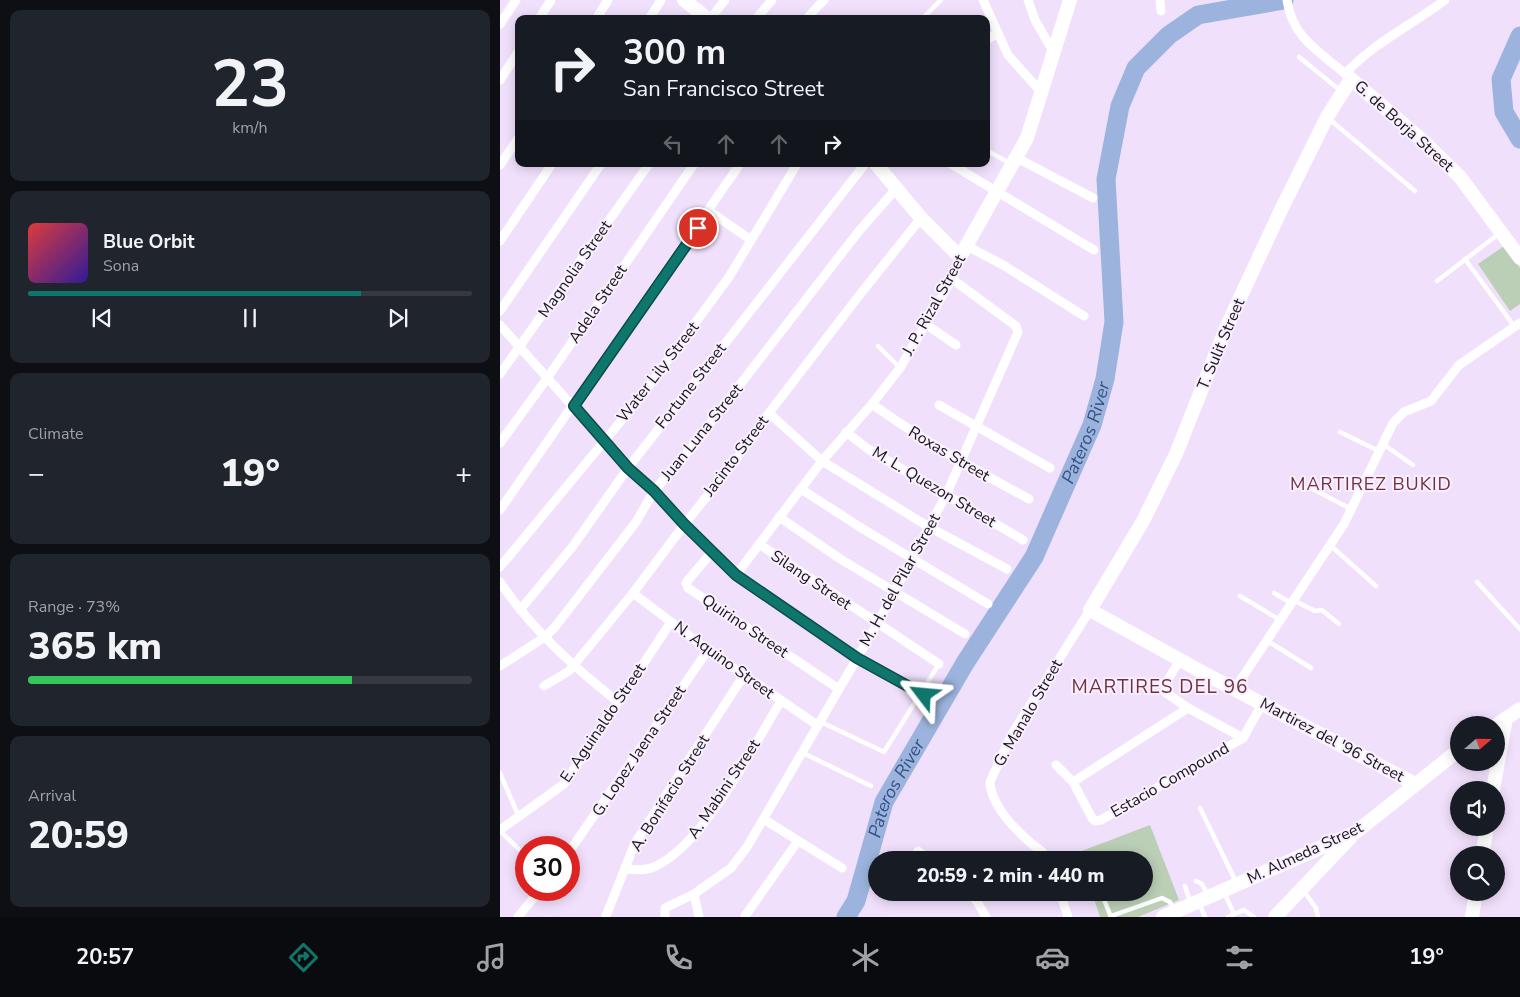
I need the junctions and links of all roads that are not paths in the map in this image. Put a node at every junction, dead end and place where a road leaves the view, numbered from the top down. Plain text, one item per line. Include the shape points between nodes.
1 (516, 0) edge
2 (550, 0) edge
3 (608, 0) edge
4 (661, 0) edge
5 (684, 0) edge
6 (725, 0) edge
7 (772, 0) edge
8 (824, 0) edge
9 (941, 0) edge
10 (982, 0) edge
11 (1028, 0) edge
12 (1070, 0) edge
13 (1160, 0) edge
14 (1445, 0) edge
15 (1287, 2) edge
16 (1161, 11) dead end
17 (541, 15) edge
18 (599, 15) edge
19 (651, 15) edge
20 (702, 15) edge
21 (709, 15) edge
22 (759, 15) edge
23 (810, 15) edge
24 (926, 15) edge
25 (989, 15) edge
26 (990, 16) edge
27 (500, 24) edge
28 (998, 33) junction
29 (990, 38) edge
30 (1054, 53) junction
31 (515, 57) edge
32 (1300, 57) dead end
33 (1348, 76) junction
34 (500, 80) edge
35 (1342, 91) junction
36 (1042, 93) junction
37 (1327, 117) junction
38 (515, 142) edge
39 (990, 152) edge
40 (1014, 161) junction
41 (500, 165) edge
42 (550, 167) edge
43 (599, 167) edge
44 (647, 167) edge
45 (692, 167) edge
46 (738, 167) edge
47 (795, 167) edge
48 (862, 167) edge
49 (878, 167) edge
50 (956, 167) edge
51 (896, 189) junction
52 (997, 190) junction
53 (1415, 192) dead end
54 (1093, 198) dead end
55 (709, 211) junction
56 (921, 218) junction
57 (1501, 232) junction
58 (751, 240) junction
59 (500, 241) edge
60 (1094, 250) dead end
61 (963, 252) junction
62 (1520, 258) edge
63 (1465, 259) junction
64 (952, 279) junction
65 (1437, 281) dead end
66 (500, 311) edge
67 (1084, 316) dead end
68 (500, 325) edge
69 (927, 325) junction
70 (1517, 325) edge
71 (956, 345) dead end
72 (520, 346) junction
73 (878, 346) dead end
74 (900, 368) junction
75 (500, 374) edge
76 (548, 377) junction
77 (872, 404) junction
78 (939, 405) dead end
79 (574, 406) junction
80 (769, 413) junction
81 (976, 426) junction
82 (846, 432) junction
83 (1340, 432) dead end
84 (603, 441) junction
85 (500, 443) edge
86 (1381, 447) junction
87 (822, 461) junction
88 (959, 462) junction
89 (1412, 465) dead end
90 (628, 468) junction
91 (1050, 468) dead end
92 (1309, 487) dead end
93 (801, 489) junction
94 (654, 491) junction
95 (946, 495) junction
96 (1029, 499) dead end
97 (500, 510) edge
98 (1352, 510) junction
99 (779, 518) junction
100 (684, 524) junction
101 (929, 527) junction
102 (1023, 540) dead end
103 (759, 544) junction
104 (1331, 546) junction
105 (712, 552) junction
106 (912, 559) junction
107 (500, 567) edge
108 (1007, 570) dead end
109 (736, 575) junction
110 (1477, 582) dead end
111 (501, 585) edge
112 (1376, 586) dead end
113 (893, 592) junction
114 (633, 593) junction
115 (1274, 593) dead end
116 (1240, 596) dead end
117 (1292, 601) junction
118 (988, 604) dead end
119 (520, 610) junction
120 (1090, 610) junction
121 (1280, 620) junction
122 (671, 622) junction
123 (877, 624) junction
124 (1339, 624) dead end
125 (1520, 629) edge
126 (965, 634) dead end
127 (544, 637) junction
128 (1266, 640) junction
129 (708, 650) junction
130 (857, 658) junction
131 (1180, 660) junction
132 (939, 664) joint
133 (500, 666) edge
134 (573, 666) junction
135 (1311, 668) dead end
136 (744, 675) junction
137 (544, 686) dead end
138 (839, 689) junction
139 (1234, 690) junction
140 (922, 694) junction
141 (781, 701) junction
142 (618, 702) junction
143 (1262, 704) junction
144 (1188, 708) junction
145 (1520, 709) edge
146 (1505, 719) edge
147 (818, 723) junction
148 (1243, 738) junction
149 (802, 752) junction
150 (1450, 757) edge
151 (1056, 765) dead end
152 (500, 773) edge
153 (1073, 782) junction
154 (1415, 784) junction
155 (871, 786) dead end
156 (1200, 808) dead end
157 (519, 817) junction
158 (764, 820) junction
159 (500, 831) edge
160 (1356, 832) junction
161 (580, 836) edge
162 (798, 841) junction
163 (515, 845) edge
164 (1043, 851) edge
165 (842, 868) dead end
166 (626, 869) junction
167 (1196, 882) dead end
168 (1237, 884) junction
169 (1185, 886) dead end
170 (1302, 889) junction
171 (1223, 891) junction
172 (694, 894) junction
173 (531, 901) edge
174 (977, 901) edge
175 (1063, 901) edge
176 (1105, 901) edge
177 (1200, 901) junction
178 (1475, 901) edge
179 (1234, 914) junction
180 (1169, 915) edge
181 (606, 916) dead end
182 (745, 916) dead end
183 (1111, 916) edge
184 (518, 917) edge
185 (665, 917) edge
186 (699, 917) edge
187 (986, 917) edge
188 (1068, 917) edge
189 (1205, 917) edge
190 (1228, 917) edge
191 (1254, 917) edge
192 (1275, 917) edge
193 (1318, 917) edge
194 (1472, 917) edge

1 - 27 street
2 - 17 street
3 - 18 street
4 - 19 street
5 - 20 street
6 - 21 street
7 - 22 street
8 - 23 street
9 - 24 lane
10 - 25 street
11 - 30 street via 1035,20
12 - 30 street, J. P. Rizal Street
13 - 16 street
14 - 33 street via 1358,61
15 - 33 street, G. de Borja Street via 1289,18 1307,43
26 - 28 street
28 - 29 street
28 - 36 street via 1008,55
30 - 36 street, J. P. Rizal Street
31 - 34 street
32 - 35 lane
33 - 35 street, T. Sulit Street
33 - 57 street, G. de Borja Street via 1460,176
35 - 37 street, T. Sulit Street
36 - 40 street, J. P. Rizal Street via 1027,138
37 - 53 lane
37 - 120 street, T. Sulit Street via 1234,310 1172,462 1138,529
38 - 41 street
39 - 40 lane
40 - 52 street, J. P. Rizal Street
40 - 54 street
42 - 59 street
43 - 66 street
44 - 72 street, Magnolia Street
45 - 76 street, Adela Street
46 - 55 street
47 - 58 street, Water Lily Street
48 - 90 street, Fortune Street
49 - 51 street
50 - 52 street
51 - 56 street
51 - 94 street, Juan Luna Street via 859,231
52 - 60 street
52 - 61 street, J. P. Rizal Street
55 - 58 street
55 - 79 street
56 - 61 street
56 - 80 street, Jacinto Street
57 - 62 street, G. de Borja Street
57 - 63 lane
58 - 84 street, Water Lily Street via 729,277 640,398
61 - 64 street, J. P. Rizal Street
61 - 67 street via 1003,265
63 - 65 lane
63 - 70 lane
64 - 69 street, J. P. Rizal Street
64 - 81 street, M. H. del Pilar Street via 1018,329
68 - 72 street
69 - 71 street
69 - 74 street, J. P. Rizal Street
70 - 86 street via 1459,366 1431,401 1399,416
72 - 75 street, Magnolia Street
72 - 76 street
73 - 74 lane
74 - 77 street, J. P. Rizal Street
76 - 79 street
76 - 85 street, Adela Street
77 - 82 street, J. P. Rizal Street
77 - 88 street, Roxas Street
78 - 81 street
79 - 84 street
79 - 97 street
80 - 87 street
80 - 100 street, Jacinto Street
81 - 88 street, M. H. del Pilar Street
81 - 91 street
82 - 87 street, J. P. Rizal Street
82 - 95 street, M. L. Quezon Street via 868,449
83 - 86 lane
84 - 90 street
84 - 107 street, Water Lily Street
86 - 89 lane
86 - 98 street
87 - 93 street, J. P. Rizal Street
87 - 101 street
88 - 95 street, M. H. del Pilar Street
88 - 96 street, Roxas Street
90 - 94 street
90 - 119 street, Fortune Street via 573,546
92 - 98 lane
93 - 99 street, J. P. Rizal Street
93 - 106 street
94 - 100 street
94 - 127 street, Juan Luna Street via 630,529
95 - 101 street, M. H. del Pilar Street
95 - 102 street, M. L. Quezon Street
98 - 104 street
99 - 103 street, J. P. Rizal Street
99 - 113 street
100 - 105 street
100 - 114 street, Jacinto Street
101 - 106 street, M. H. del Pilar Street
101 - 108 street
103 - 109 street, J. P. Rizal Street
103 - 123 street, Silang Street
104 - 112 lane
104 - 117 street
105 - 109 street
105 - 138 street, Quirino Street via 686,583 688,588
106 - 113 street, M. H. del Pilar Street
106 - 118 street
109 - 130 street
110 - 125 lane
111 - 119 street
113 - 123 street, M. H. del Pilar Street
113 - 126 street
114 - 122 street, N. Aquino Street
114 - 134 street, Jacinto Street
115 - 117 lane
116 - 121 lane
117 - 121 street
117 - 124 lane via 1315,611 1322,610
119 - 127 street
120 - 131 street, Martirez del '96 Street
120 - 164 street, G. Manalo Street via 1012,734 990,782 997,805 1032,844
121 - 128 street
122 - 129 street, N. Aquino Street
122 - 142 street, E. Aguinaldo Street
123 - 130 street, M. H. del Pilar Street
123 - 132 street, Silang Street
127 - 133 street, Juan Luna Street
127 - 134 street
128 - 135 lane
128 - 139 street
129 - 136 street, N. Aquino Street
129 - 161 street, G. Lopez Jaena Street
130 - 138 street, M. H. del Pilar Street
130 - 140 street
131 - 139 street, Martirez del '96 Street
131 - 144 street via 1167,681 1165,692
132 - 140 lane
134 - 137 street, Jacinto Street via 562,677
134 - 142 street
136 - 141 street, N. Aquino Street
136 - 166 street, A. Bonifacio Street via 635,843
138 - 147 street, M. H. del Pilar Street
139 - 143 street, Martirez del '96 Street
140 - 147 lane via 884,752
141 - 147 street, N. Aquino Street
141 - 166 street, A. Mabini Street via 711,814 688,844 655,867
142 - 157 street, E. Aguinaldo Street via 564,784
143 - 148 street, Estacio Compound
143 - 154 street, Martirez del '96 Street
144 - 148 street
144 - 153 street
145 - 146 street
147 - 149 street, M. H. del Pilar Street
148 - 153 street, Estacio Compound via 1100,820 1092,818
149 - 155 lane
149 - 158 street, M. H. del Pilar Street
150 - 154 street, M. Almeda Street
151 - 153 street, Estacio Compound
152 - 157 lane
154 - 160 street, M. Almeda Street
156 - 168 lane
157 - 159 street, E. Aguinaldo Street
158 - 162 street
158 - 172 street, M. H. del Pilar Street via 731,868
159 - 163 lane
160 - 168 street, M. Almeda Street
160 - 170 street
162 - 165 street
162 - 182 street
166 - 181 street, A. Bonifacio Street
167 - 177 lane via 1202,884
168 - 171 street, M. Almeda Street
169 - 177 lane
170 - 192 street
170 - 193 lane via 1316,908
171 - 177 street, M. Almeda Street
171 - 179 lane
172 - 185 street, M. H. del Pilar Street via 669,904 665,908
172 - 186 street
173 - 184 street
174 - 187 street
175 - 188 street
176 - 183 lane
177 - 180 street, M. Almeda Street
177 - 189 lane
178 - 194 street
179 - 190 lane
179 - 191 lane via 1244,910
180 - 183 lane via 1170,902 1162,898

